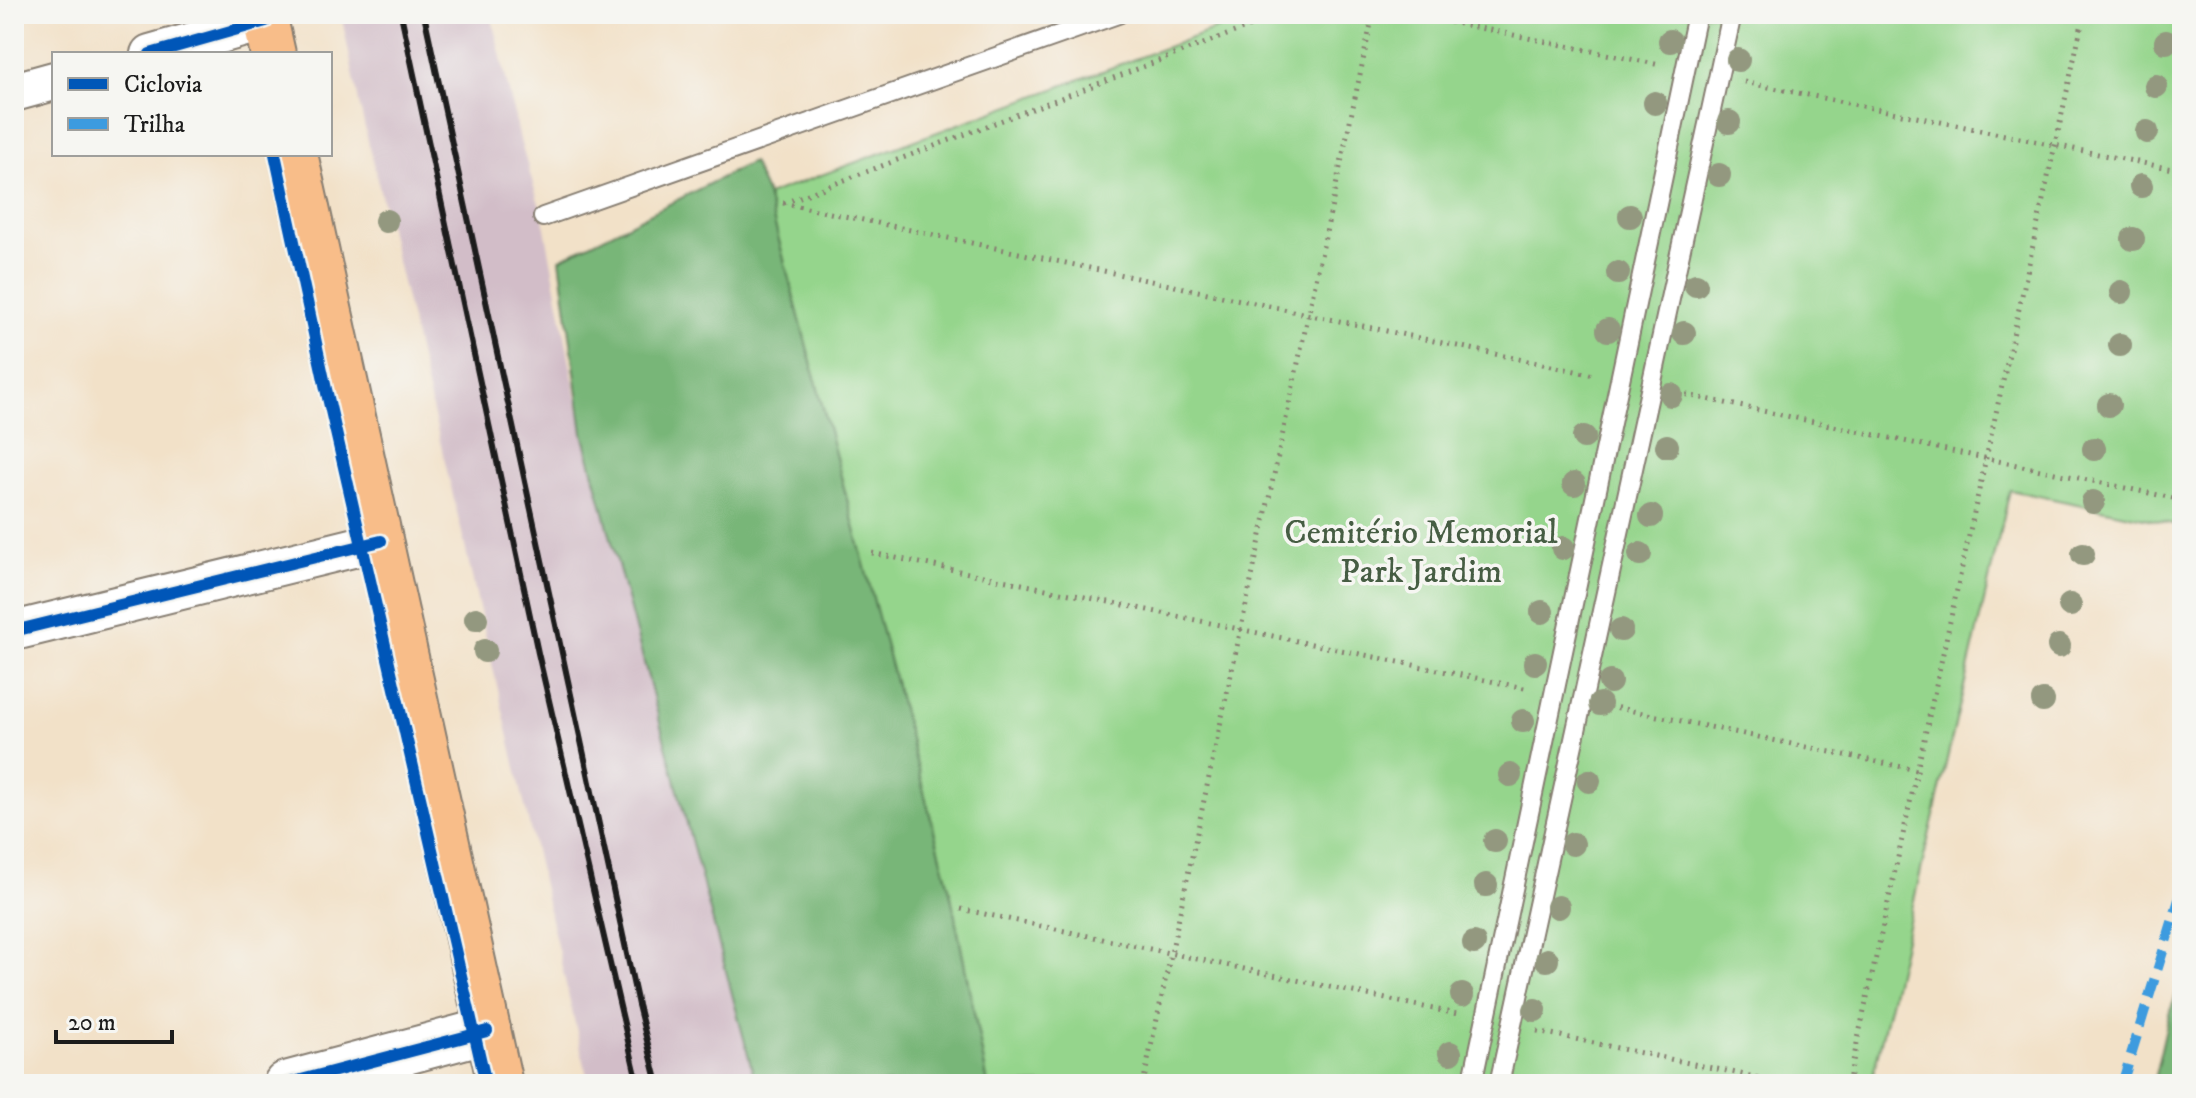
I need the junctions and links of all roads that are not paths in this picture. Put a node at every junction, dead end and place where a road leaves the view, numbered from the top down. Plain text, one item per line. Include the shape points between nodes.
1 (1118, 14) edge
2 (1697, 14) edge
3 (1732, 14) edge
4 (268, 30) edge
5 (160, 52) edge
6 (52, 82) edge
7 (14, 92) edge
8 (295, 156) edge
9 (543, 217) dead end
10 (381, 541) junction
11 (14, 631) edge
12 (488, 1030) junction
13 (286, 1084) edge
14 (500, 1084) edge
15 (1472, 1084) edge
16 (1499, 1084) edge

1 - 9 lane
2 - 15 lane
3 - 16 lane
4 - 5 street
6 - 7 street
8 - 10 main road
10 - 11 street
10 - 12 main road
12 - 13 street
12 - 14 main road

